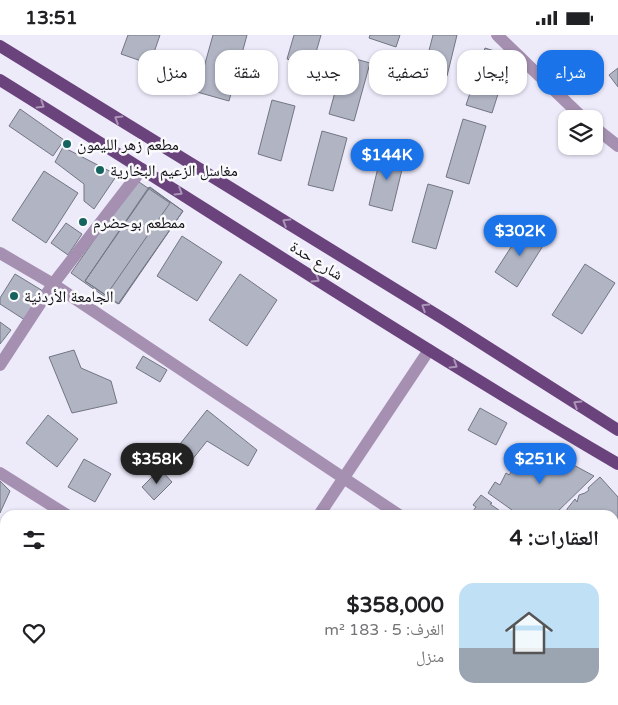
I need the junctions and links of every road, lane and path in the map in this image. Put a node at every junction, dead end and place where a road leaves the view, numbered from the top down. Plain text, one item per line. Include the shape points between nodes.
1 (497, 35) edge
2 (0, 46) edge
3 (0, 79) edge
4 (575, 110) edge
5 (603, 134) edge
6 (618, 146) edge
7 (142, 169) junction
8 (0, 253) edge
9 (53, 284) junction
10 (429, 350) junction
11 (0, 365) edge
12 (618, 430) edge
13 (618, 464) edge
14 (0, 473) edge
15 (344, 477) junction
16 (58, 510) edge
17 (322, 510) edge
18 (391, 510) edge

1 - 4 street
12 -> 2 main road, شارع حدة via 445,319
3 -> 7 main road, شارع حدة
5 - 6 street
7 - 9 street
7 -> 10 main road, شارع حدة
8 - 9 street
9 - 11 street
9 - 15 street
10 -> 13 main road, شارع حدة
10 - 15 street
14 - 16 street
15 - 17 street
15 - 18 street

